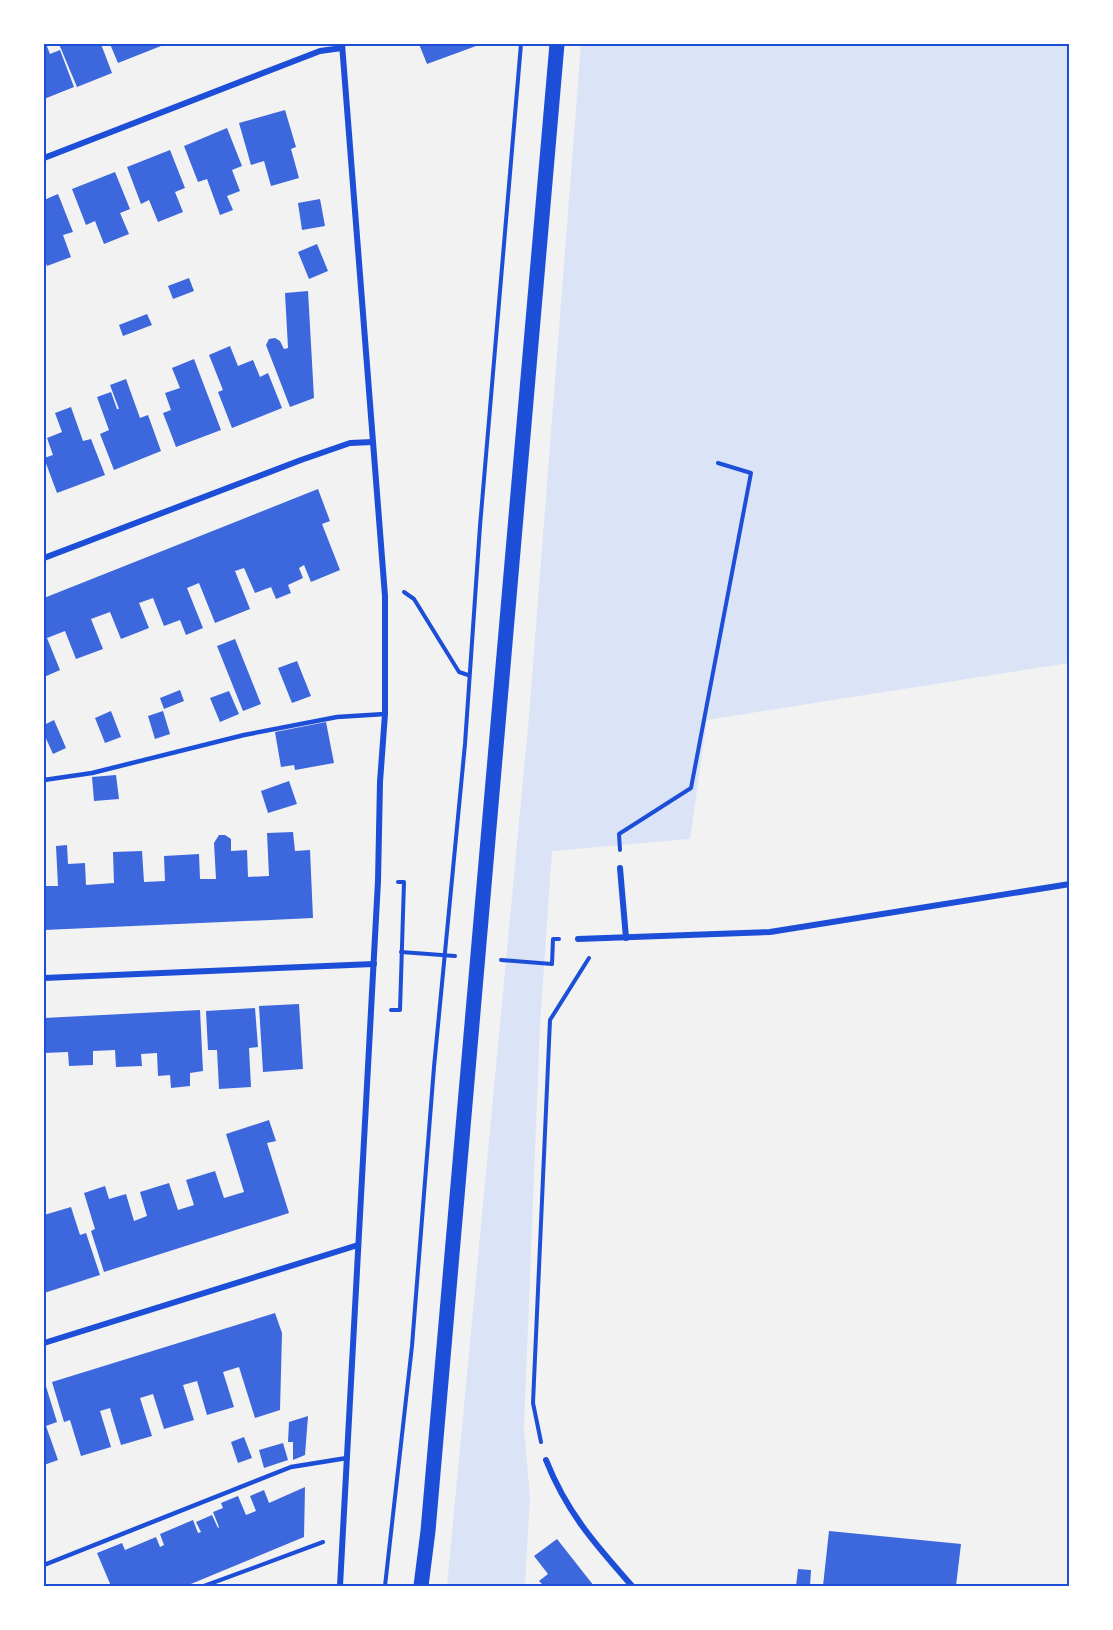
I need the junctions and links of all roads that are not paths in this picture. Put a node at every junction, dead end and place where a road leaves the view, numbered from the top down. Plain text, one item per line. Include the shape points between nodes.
1 (557, 44) edge
2 (342, 46) edge
3 (44, 158) edge
4 (373, 442) junction
5 (44, 558) edge
6 (385, 714) junction
7 (44, 780) edge
8 (620, 868) road end
9 (1070, 884) edge
10 (626, 938) junction
11 (578, 939) dead end
12 (374, 964) junction
13 (44, 978) edge
14 (358, 1245) junction
15 (44, 1342) edge
16 (347, 1458) junction
17 (546, 1460) road end
18 (44, 1565) edge
19 (340, 1587) edge
20 (421, 1587) edge
21 (632, 1587) edge

1 - 20 main road
2 - 3 street via 320,51
2 - 4 street
4 - 5 street via 350,443 301,460
4 - 6 street via 385,596
6 - 7 lane via 338,717 244,735
6 - 12 street
8 - 10 street
9 - 10 street via 770,932
10 - 11 street
12 - 13 street
12 - 14 street
14 - 15 street
14 - 16 street
16 - 18 lane via 291,1467
16 - 19 street
17 - 21 street via 567,1505

